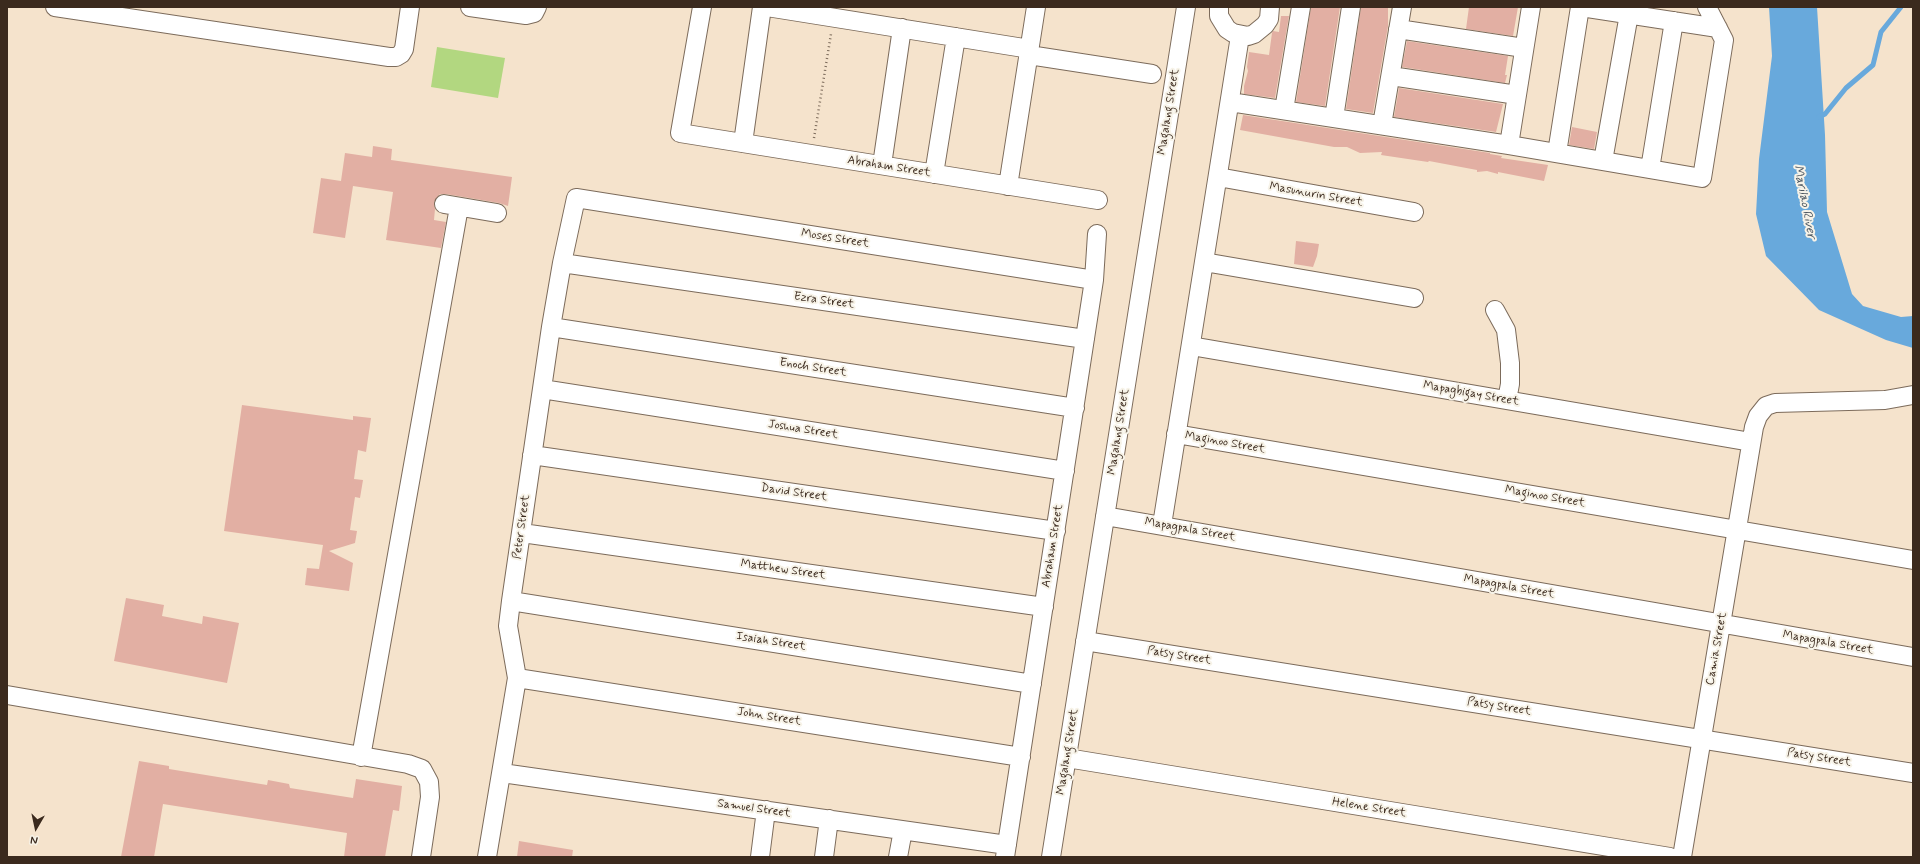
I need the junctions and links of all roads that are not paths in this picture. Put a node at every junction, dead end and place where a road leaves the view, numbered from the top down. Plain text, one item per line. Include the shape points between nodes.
1 (55, 7) edge
2 (410, 7) edge
3 (473, 7) edge
4 (537, 7) edge
5 (702, 7) edge
6 (762, 7) edge
7 (767, 7) edge
8 (1036, 7) edge
9 (1186, 7) edge
10 (1219, 7) edge
11 (1270, 7) edge
12 (1301, 7) edge
13 (1351, 7) edge
14 (1402, 7) edge
15 (1531, 7) edge
16 (1580, 7) edge
17 (1707, 7) edge
18 (1629, 14) junction
19 (1674, 21) junction
20 (902, 28) junction
21 (1718, 28) junction
22 (1398, 29) junction
23 (1240, 36) junction
24 (956, 37) junction
25 (1524, 48) junction
26 (1030, 52) junction
27 (1152, 74) dead end
28 (1391, 76) junction
29 (1517, 95) junction
30 (1230, 102) junction
31 (1284, 110) junction
32 (1334, 118) junction
33 (1382, 125) junction
34 (743, 143) junction
35 (1509, 145) junction
36 (1557, 153) junction
37 (1603, 161) junction
38 (882, 165) junction
39 (1650, 169) junction
40 (934, 174) junction
41 (1218, 177) junction
42 (1008, 186) junction
43 (576, 198) joint
44 (1098, 200) dead end
45 (1414, 212) dead end
46 (497, 213) dead end
47 (1097, 234) dead end
48 (1204, 262) junction
49 (562, 263) junction
50 (1094, 280) junction
51 (1414, 298) dead end
52 (1495, 310) dead end
53 (551, 327) junction
54 (1085, 339) junction
55 (1190, 346) junction
56 (542, 389) junction
57 (1913, 395) edge
58 (1507, 400) junction
59 (1075, 408) junction
60 (1176, 434) junction
61 (1751, 442) junction
62 (532, 455) junction
63 (1065, 471) junction
64 (1105, 516) junction
65 (1162, 526) junction
66 (1736, 530) junction
67 (1056, 531) junction
68 (522, 532) junction
69 (1913, 560) edge
70 (511, 601) junction
71 (1044, 607) junction
72 (1721, 624) junction
73 (1086, 641) junction
74 (1913, 657) edge
75 (517, 678) junction
76 (1032, 684) junction
77 (7, 695) edge
78 (1702, 739) junction
79 (361, 757) junction
80 (1021, 757) junction
81 (1067, 758) junction
82 (502, 772) junction
83 (1913, 772) edge
84 (766, 810) junction
85 (829, 819) junction
86 (903, 830) junction
87 (1006, 851) edge
88 (421, 857) edge
89 (487, 857) edge
90 (760, 857) edge
91 (824, 857) edge
92 (898, 857) edge
93 (1051, 857) edge
94 (1670, 857) edge
95 (1682, 857) edge

1 - 2 street via 396,57 404,49
3 - 4 street via 526,15 534,13
5 - 34 street, Abraham Street via 680,133
6 - 34 street
7 - 20 street
8 - 26 street
9 - 64 street, Magalang Street
10 - 23 street via 1222,23
11 - 23 street via 1268,19 1260,30 1254,34
12 - 31 street
13 - 32 street
14 - 22 street
15 - 25 street
16 - 18 street
16 - 36 street
17 - 21 street
18 - 19 street
18 - 37 street
19 - 21 street
19 - 39 street
20 - 24 street
20 - 38 street
21 - 39 street via 1724,40 1702,178
22 - 25 street
22 - 28 street
23 - 30 street
24 - 26 street
24 - 40 street
25 - 29 street
26 - 27 street
26 - 42 street
28 - 29 street
28 - 33 street
29 - 35 street
30 - 31 street
30 - 41 street
31 - 32 street
32 - 33 street
33 - 35 street
34 - 38 street, Abraham Street
35 - 36 street
36 - 37 street
37 - 39 street
38 - 40 street, Abraham Street
40 - 42 street, Abraham Street
41 - 45 street, Masunurin Street
41 - 48 street
42 - 44 street, Abraham Street
43 - 49 street, Peter Street
43 - 50 street, Moses Street
46 - 79 street via 452,206
47 - 50 street, Abraham Street
48 - 51 street
48 - 55 street
49 - 53 street, Peter Street
49 - 54 street, Ezra Street
50 - 54 street, Abraham Street
52 - 58 street via 1506,330 1510,362
53 - 56 street, Peter Street
53 - 59 street, Enoch Street
54 - 59 street, Abraham Street
55 - 58 street, Mapagbigay Street
55 - 60 street
56 - 62 street, Peter Street
56 - 63 street, Joshua Street
57 - 61 street, Camia Street via 1884,400 1775,403 1766,406 1758,416
58 - 61 street, Mapagbigay Street
59 - 63 street, Abraham Street
60 - 65 street
60 - 66 street, Maginoo Street
61 - 66 street, Camia Street
62 - 67 street, David Street
62 - 68 street, Peter Street
63 - 67 street, Abraham Street
64 - 65 street, Mapagpala Street
64 - 73 street, Magalang Street
65 - 72 street, Mapagpala Street
66 - 69 street, Maginoo Street
66 - 72 street, Camia Street
67 - 71 street, Abraham Street
68 - 70 street, Peter Street
68 - 71 street, Matthew Street
70 - 75 street, Peter Street via 508,626
70 - 76 street, Isaiah Street
71 - 76 street, Abraham Street
72 - 74 street, Mapagpala Street
72 - 78 street, Camia Street
73 - 78 street, Patsy Street
73 - 81 street, Magalang Street
75 - 80 street, John Street
75 - 82 street, Peter Street
76 - 80 street, Abraham Street
77 - 79 street
78 - 83 street, Patsy Street
78 - 95 street, Camia Street
79 - 88 street via 408,764 422,769 426,775 430,797
80 - 87 street, Abraham Street
81 - 93 street, Magalang Street
81 - 94 street, Helene Street
82 - 84 street, Samuel Street
82 - 89 street, Peter Street
84 - 85 street, Samuel Street
84 - 90 street
85 - 86 street, Samuel Street
85 - 91 street
86 - 87 street, Samuel Street
86 - 92 street

